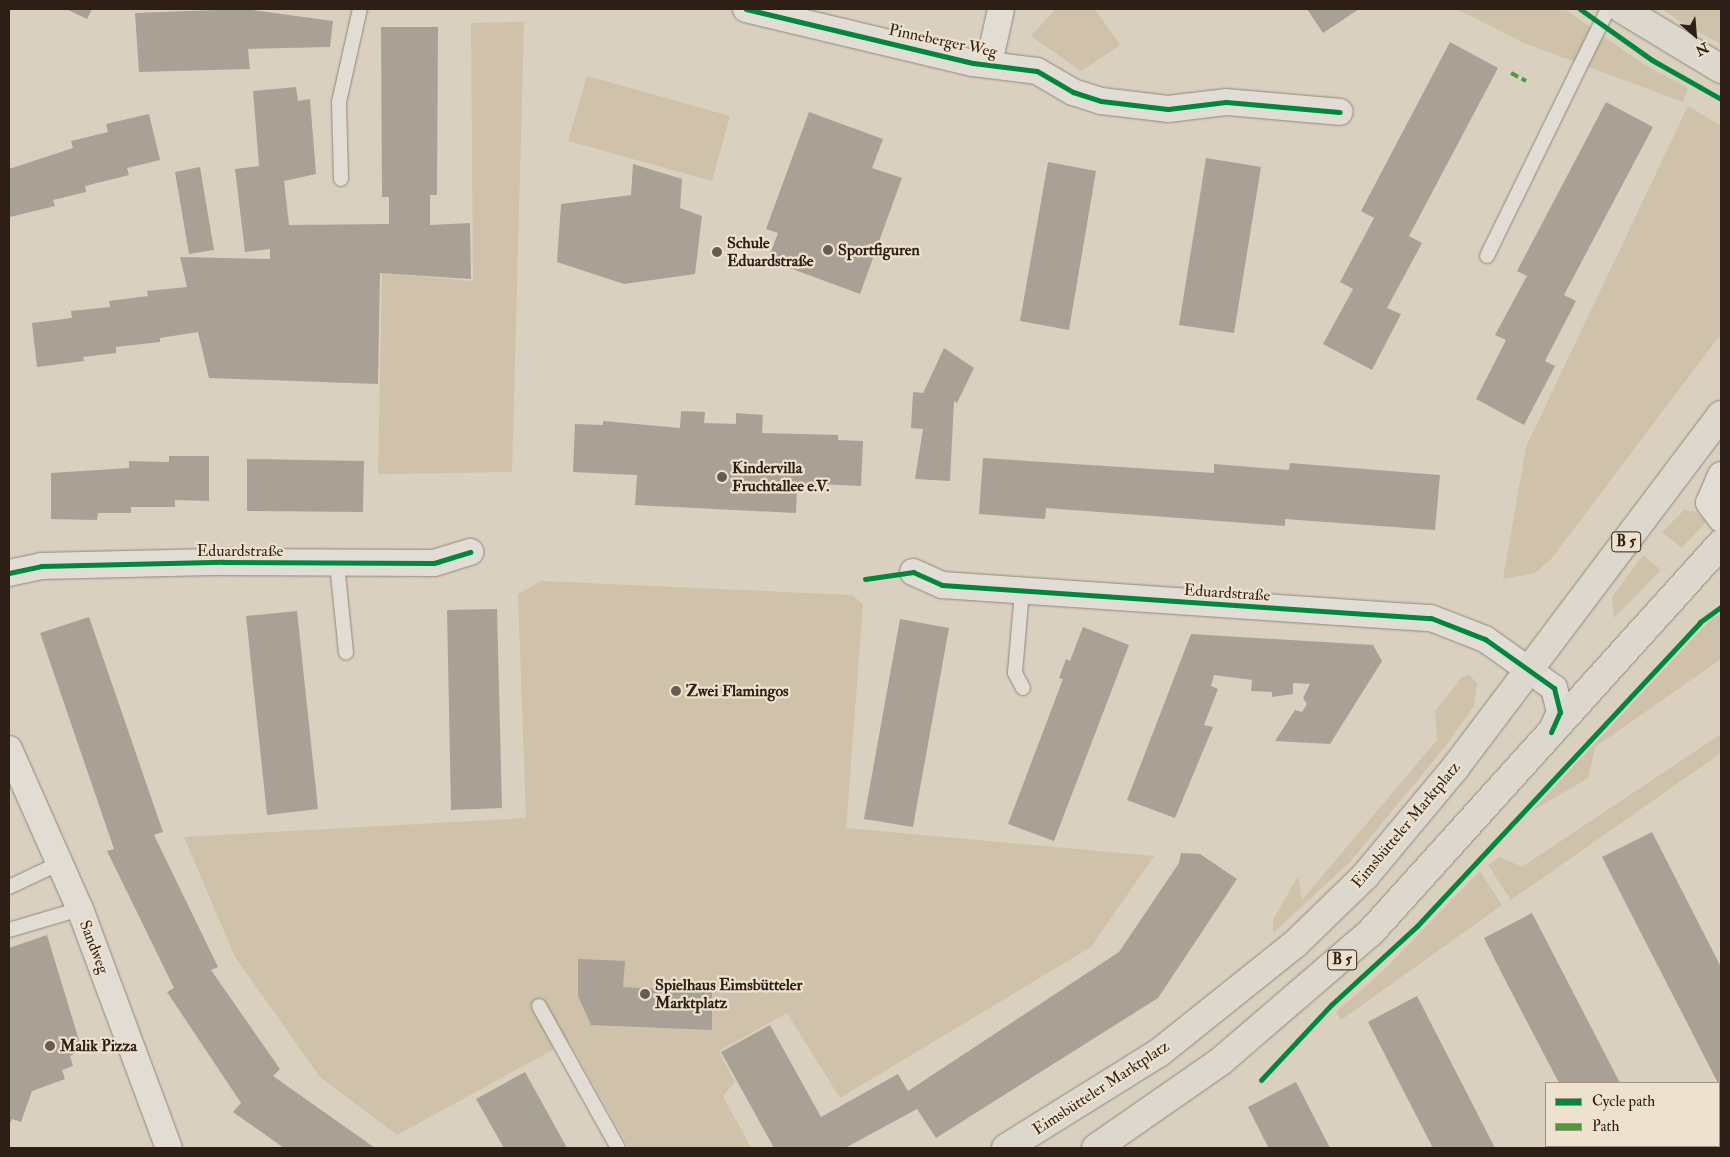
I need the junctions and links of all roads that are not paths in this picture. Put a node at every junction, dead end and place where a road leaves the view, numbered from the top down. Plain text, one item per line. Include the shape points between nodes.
1 (360, 9) edge
2 (746, 9) edge
3 (1001, 9) edge
4 (1608, 9) edge
5 (1622, 9) edge
6 (990, 64) junction
7 (1721, 69) edge
8 (1340, 112) dead end
9 (341, 179) dead end
10 (1487, 256) dead end
11 (1721, 415) edge
12 (1721, 475) edge
13 (1721, 519) edge
14 (1721, 544) edge
15 (470, 552) dead end
16 (338, 564) junction
17 (913, 572) dead end
18 (9, 573) edge
19 (1022, 591) junction
20 (346, 653) dead end
21 (1531, 669) junction
22 (1023, 688) dead end
23 (1551, 732) junction
24 (9, 749) edge
25 (60, 863) junction
26 (9, 886) edge
27 (80, 910) junction
28 (9, 930) edge
29 (539, 1006) dead end
30 (169, 1148) edge
31 (618, 1148) edge
32 (1006, 1148) edge
33 (1096, 1148) edge

1 - 9 lane via 339,102
2 - 6 street, Pinneberger Weg
3 - 6 street
4 - 10 lane
5 - 7 main road
6 - 8 street, Pinneberger Weg via 1037,71 1073,92 1101,101 1168,109 1226,102
11 - 21 main road, Eimsbütteler Marktplatz / B 5
12 - 13 street via 1709,503
14 - 23 main road, B 5
15 - 16 street, Eduardstraße via 434,563
16 - 18 street, Eduardstraße via 70,566
16 - 20 lane
17 - 19 street, Eduardstraße via 942,585
19 - 21 street, Eduardstraße via 1431,618 1464,628
19 - 22 lane via 1015,673
21 - 23 street, Eduardstraße via 1558,696 1560,712
21 - 32 main road, Eimsbütteler Marktplatz / B 5 via 1405,831 1295,944 1160,1052
23 - 33 main road, B 5 via 1425,874 1330,972 1221,1061
24 - 25 street, Sandweg
25 - 26 lane
25 - 27 street, Sandweg
27 - 28 lane
27 - 30 street, Sandweg
29 - 31 lane

